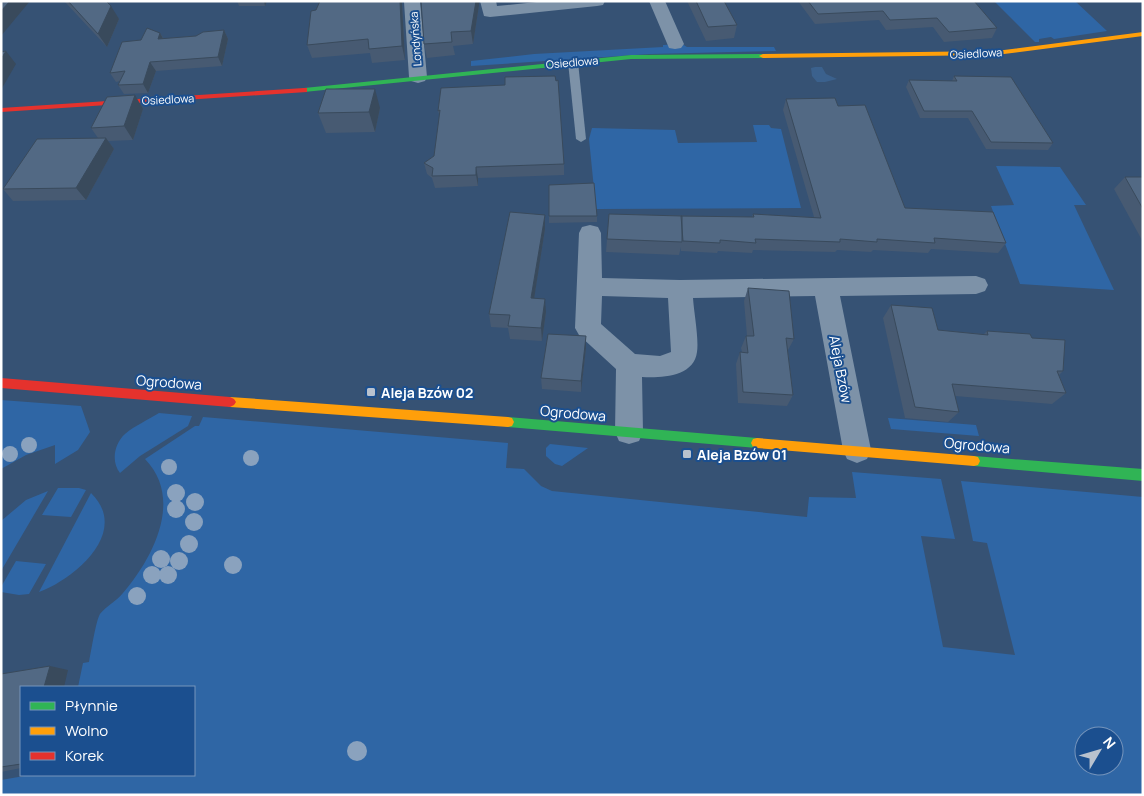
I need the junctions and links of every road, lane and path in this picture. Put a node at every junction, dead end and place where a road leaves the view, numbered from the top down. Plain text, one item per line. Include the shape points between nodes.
1 (597, 1) edge
2 (657, 1) edge
3 (412, 2) edge
4 (555, 3) edge
5 (489, 6) edge
6 (1143, 34) edge
7 (675, 44) dead end
8 (573, 62) junction
9 (418, 77) junction
10 (1, 110) edge
11 (581, 139) dead end
12 (590, 233) dead end
13 (976, 285) dead end
14 (590, 287) junction
15 (826, 287) junction
16 (680, 290) junction
17 (629, 365) junction
18 (1, 383) edge
19 (628, 432) junction
20 (857, 450) junction
21 (1143, 475) edge

1 - 4 street
2 - 7 street
3 - 9 street, Londyńska
4 - 5 street
6 - 8 street, Osiedlowa via 996,53 680,56
8 - 9 street, Osiedlowa
8 - 11 lane
9 - 10 street, Osiedlowa via 285,92
12 - 14 street
13 - 15 street
14 - 16 street
14 - 17 street via 588,328
15 - 16 street
15 - 20 street, Aleja Bzów
16 - 17 street via 682,358 668,366
17 - 19 street
18 - 19 street, Ogrodowa
19 - 20 street, Ogrodowa
20 - 21 street, Ogrodowa

